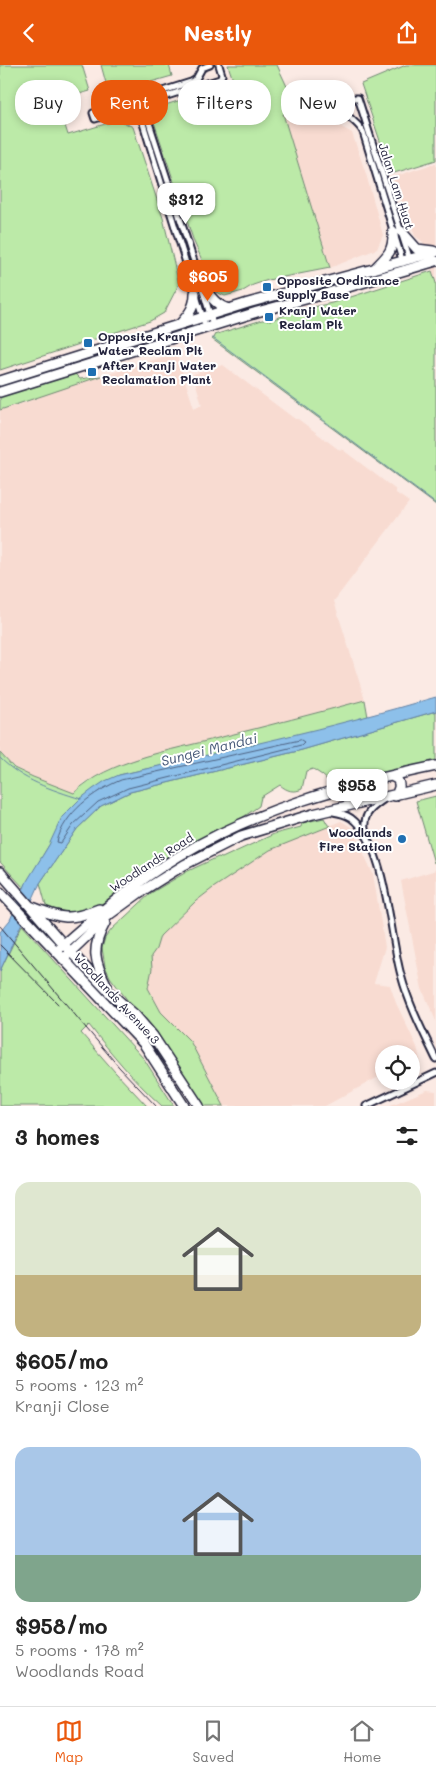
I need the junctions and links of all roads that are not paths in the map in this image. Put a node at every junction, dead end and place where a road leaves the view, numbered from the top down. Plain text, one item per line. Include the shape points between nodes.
1 (210, 65) edge
2 (219, 65) edge
3 (168, 91) edge
4 (168, 94) edge
5 (140, 102) joint
6 (147, 125) edge
7 (148, 125) edge
8 (397, 231) junction
9 (436, 252) edge
10 (436, 261) edge
11 (408, 265) junction
12 (374, 269) junction
13 (200, 281) junction
14 (323, 283) junction
15 (194, 293) junction
16 (328, 293) junction
17 (230, 309) junction
18 (207, 316) junction
19 (181, 323) junction
20 (210, 327) junction
21 (0, 381) edge
22 (0, 392) edge
23 (436, 766) edge
24 (391, 776) junction
25 (436, 785) edge
26 (395, 796) junction
27 (385, 798) junction
28 (328, 811) junction
29 (367, 839) junction
30 (0, 873) edge
31 (0, 884) edge
32 (0, 891) edge
33 (28, 905) junction
34 (108, 911) junction
35 (60, 947) junction
36 (70, 952) junction
37 (63, 959) junction
38 (110, 993) junction
39 (436, 1059) edge
40 (436, 1073) edge
41 (184, 1106) edge
42 (199, 1106) edge
43 (366, 1106) edge

1 - 3 street via 202,68 196,79
2 - 4 street via 220,79
5 - 5 street via 95,119 93,113
6 - 15 street
7 - 13 street
8 - 8 street, Jalan Lam Huat via 363,132 345,111 345,103 354,97 360,104
8 - 9 main road via 417,249
8 - 11 street, Jalan Lam Huat
8 - 12 main road via 390,253
9 - 11 main road
10 - 11 main road
11 - 12 main road
11 - 16 main road
12 - 14 main road
13 - 17 main road via 216,303
13 - 18 street
14 - 16 main road
14 - 17 main road
15 - 18 street
15 - 19 main road via 192,310
16 - 20 main road
17 - 18 main road
18 - 19 main road
18 - 20 street
19 - 21 main road
20 - 22 main road
23 - 24 main road, Woodlands Road
24 - 26 main road via 399,785
24 - 34 main road, Woodlands Road via 308,799 247,821 180,855 143,879
25 - 26 main road, Woodlands Road
26 - 27 main road, Woodlands Road
27 - 28 main road, Woodlands Road
27 - 29 street via 366,815
28 - 29 street via 350,817
28 - 34 main road, Woodlands Road via 242,836 184,865
29 - 39 street via 382,879 404,986
30 - 31 main road
30 - 33 main road
32 - 35 main road
33 - 34 main road via 67,918
33 - 35 main road
34 - 35 main road, Woodlands Road
34 - 36 main road, Woodlands Road
34 - 38 main road via 95,949
35 - 36 main road
35 - 37 main road
36 - 37 main road, Woodlands Road
36 - 38 main road, Woodlands Avenue 3
37 - 41 main road, Woodlands Avenue 3 via 144,1044
38 - 42 main road, Woodlands Avenue 3 via 153,1036
40 - 43 street

